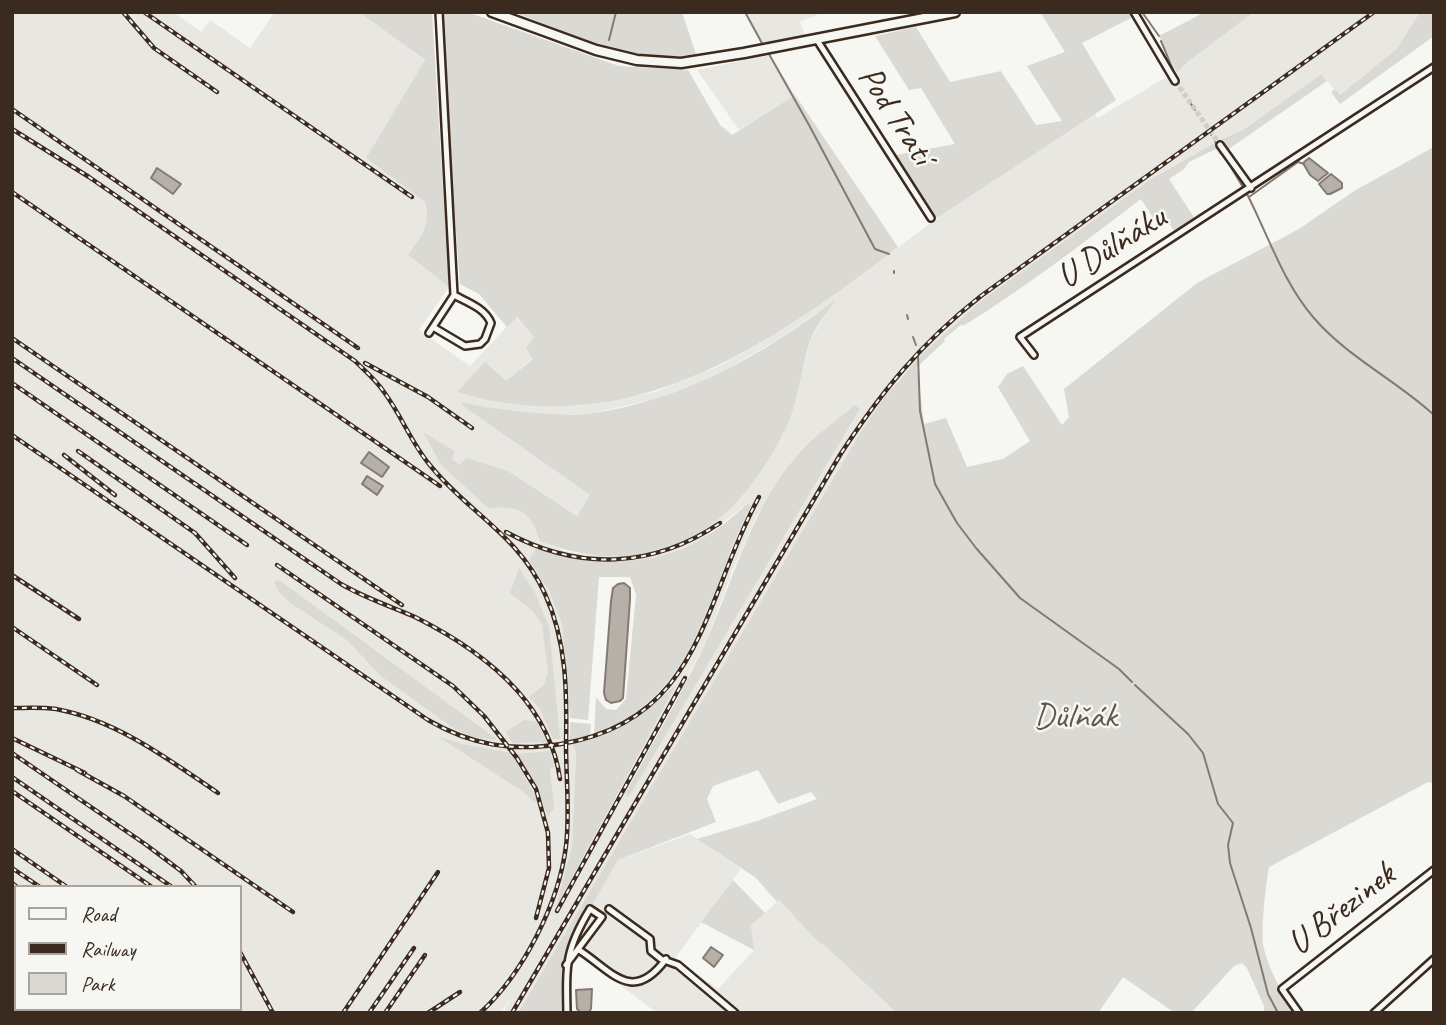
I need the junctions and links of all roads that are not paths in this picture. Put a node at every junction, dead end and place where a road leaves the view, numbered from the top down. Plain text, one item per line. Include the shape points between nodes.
1 (439, 12) edge
2 (492, 12) edge
3 (955, 12) edge
4 (1134, 12) edge
5 (817, 40) junction
6 (1434, 67) edge
7 (1175, 81) tunnel mouth
8 (1220, 145) tunnel mouth
9 (1251, 188) junction
10 (931, 218) dead end
11 (454, 295) junction
12 (1034, 355) dead end
13 (1434, 870) edge
14 (609, 909) dead end
15 (579, 950) junction
16 (1434, 959) edge
17 (666, 960) junction
18 (566, 965) junction
19 (568, 1013) edge
20 (735, 1013) edge
21 (1299, 1013) edge
22 (1374, 1013) edge

1 - 11 street
2 - 5 street via 596,50 658,63
3 - 5 street
4 - 7 street
5 - 10 street, Pod Tratí
6 - 9 street, U Důlňáku
8 - 9 street
9 - 12 street, U Důlňáku via 1020,337
11 - 11 street via 431,330 465,346 480,344 491,323 489,317
13 - 21 street, U Březinek via 1282,989
14 - 17 street via 650,939 651,951
15 - 17 street via 630,983 648,977
15 - 18 street
15 - 18 street via 602,917 590,909 575,934
16 - 22 street
17 - 20 street
18 - 19 street

